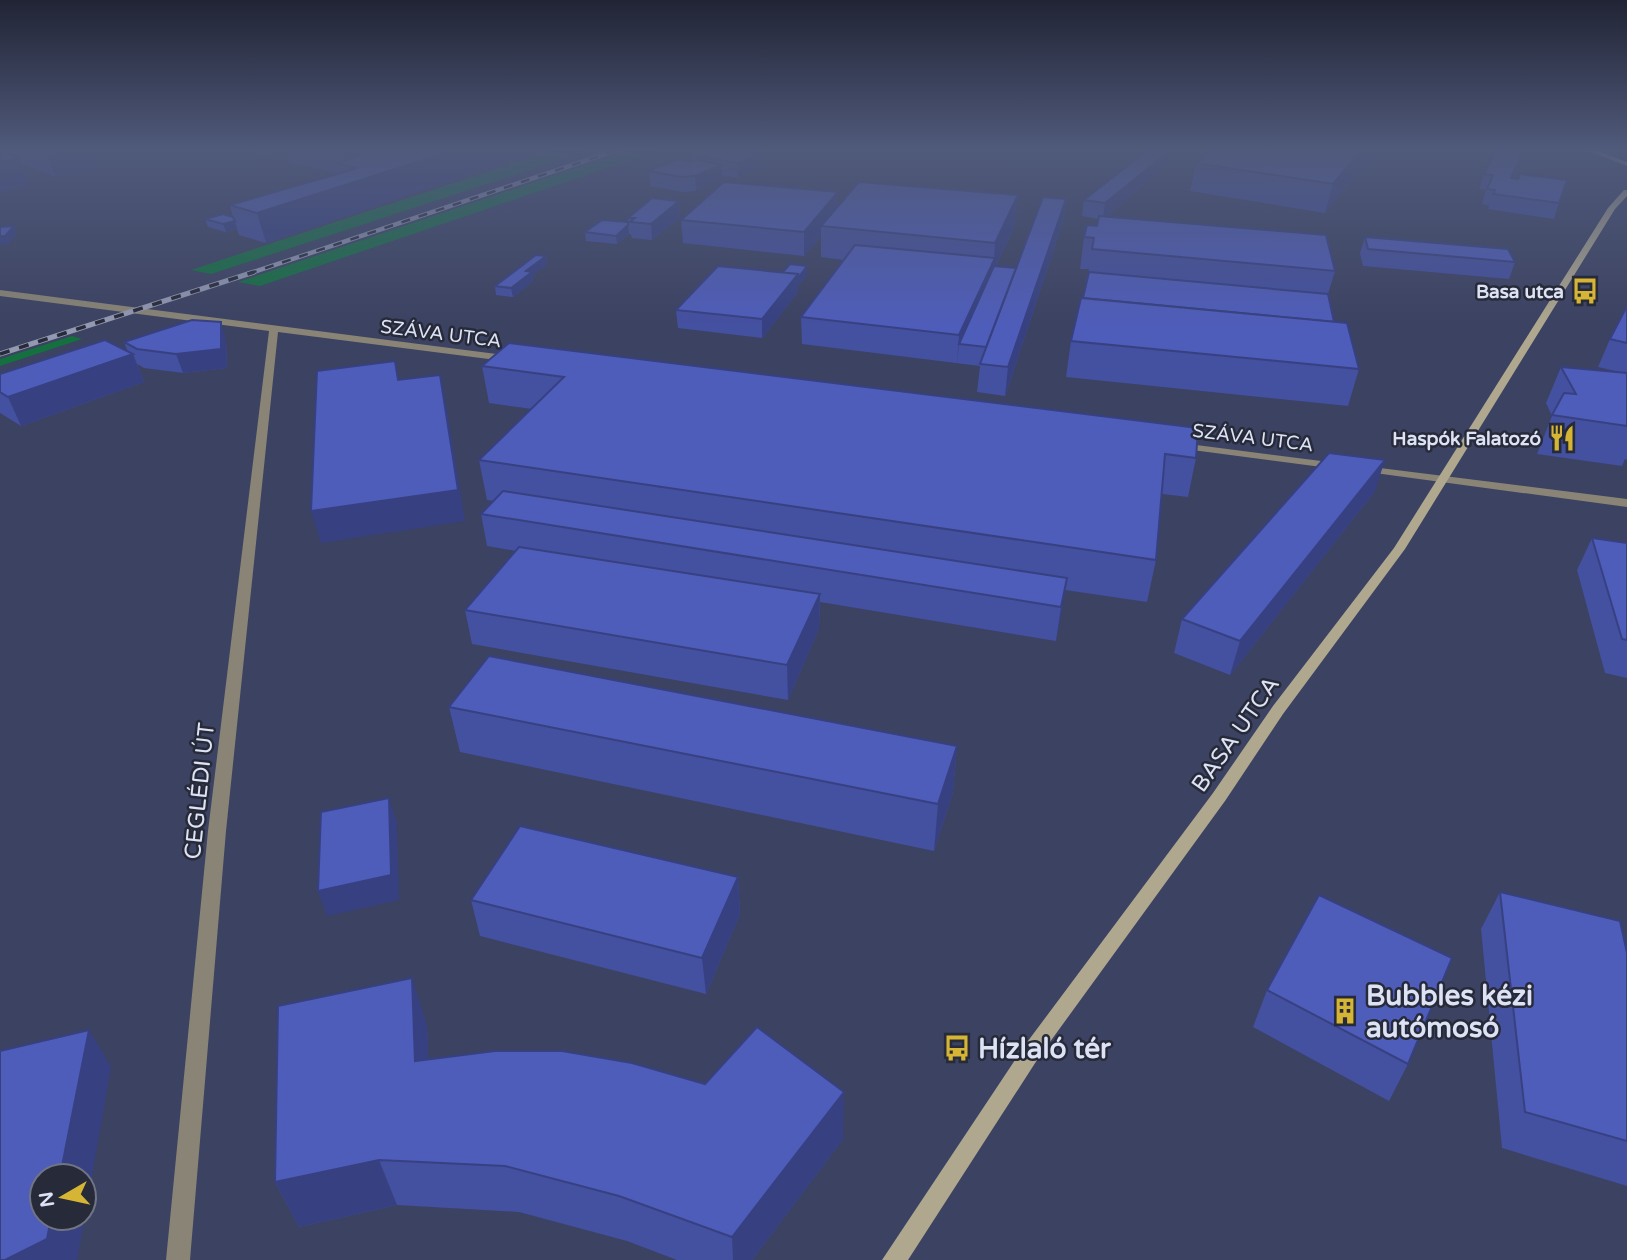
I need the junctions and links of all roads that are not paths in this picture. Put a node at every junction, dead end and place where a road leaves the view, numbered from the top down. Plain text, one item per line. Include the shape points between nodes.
1 (1612, 208) edge
2 (0, 293) edge
3 (218, 321) junction
4 (274, 329) junction
5 (192, 330) edge
6 (519, 360) edge
7 (1174, 445) edge
8 (1441, 479) junction
9 (1627, 503) edge
10 (178, 1260) edge
11 (894, 1260) edge

1 - 8 street, BASA UTCA
2 - 3 street, SZÁVA UTCA
3 - 4 street, SZÁVA UTCA
3 - 5 street
4 - 6 street, SZÁVA UTCA
4 - 10 street, CEGLÉDI ÚT via 217,831
7 - 8 street, SZÁVA UTCA
8 - 9 street, SZÁVA UTCA
8 - 11 street, BASA UTCA via 1399,549 1032,1051

